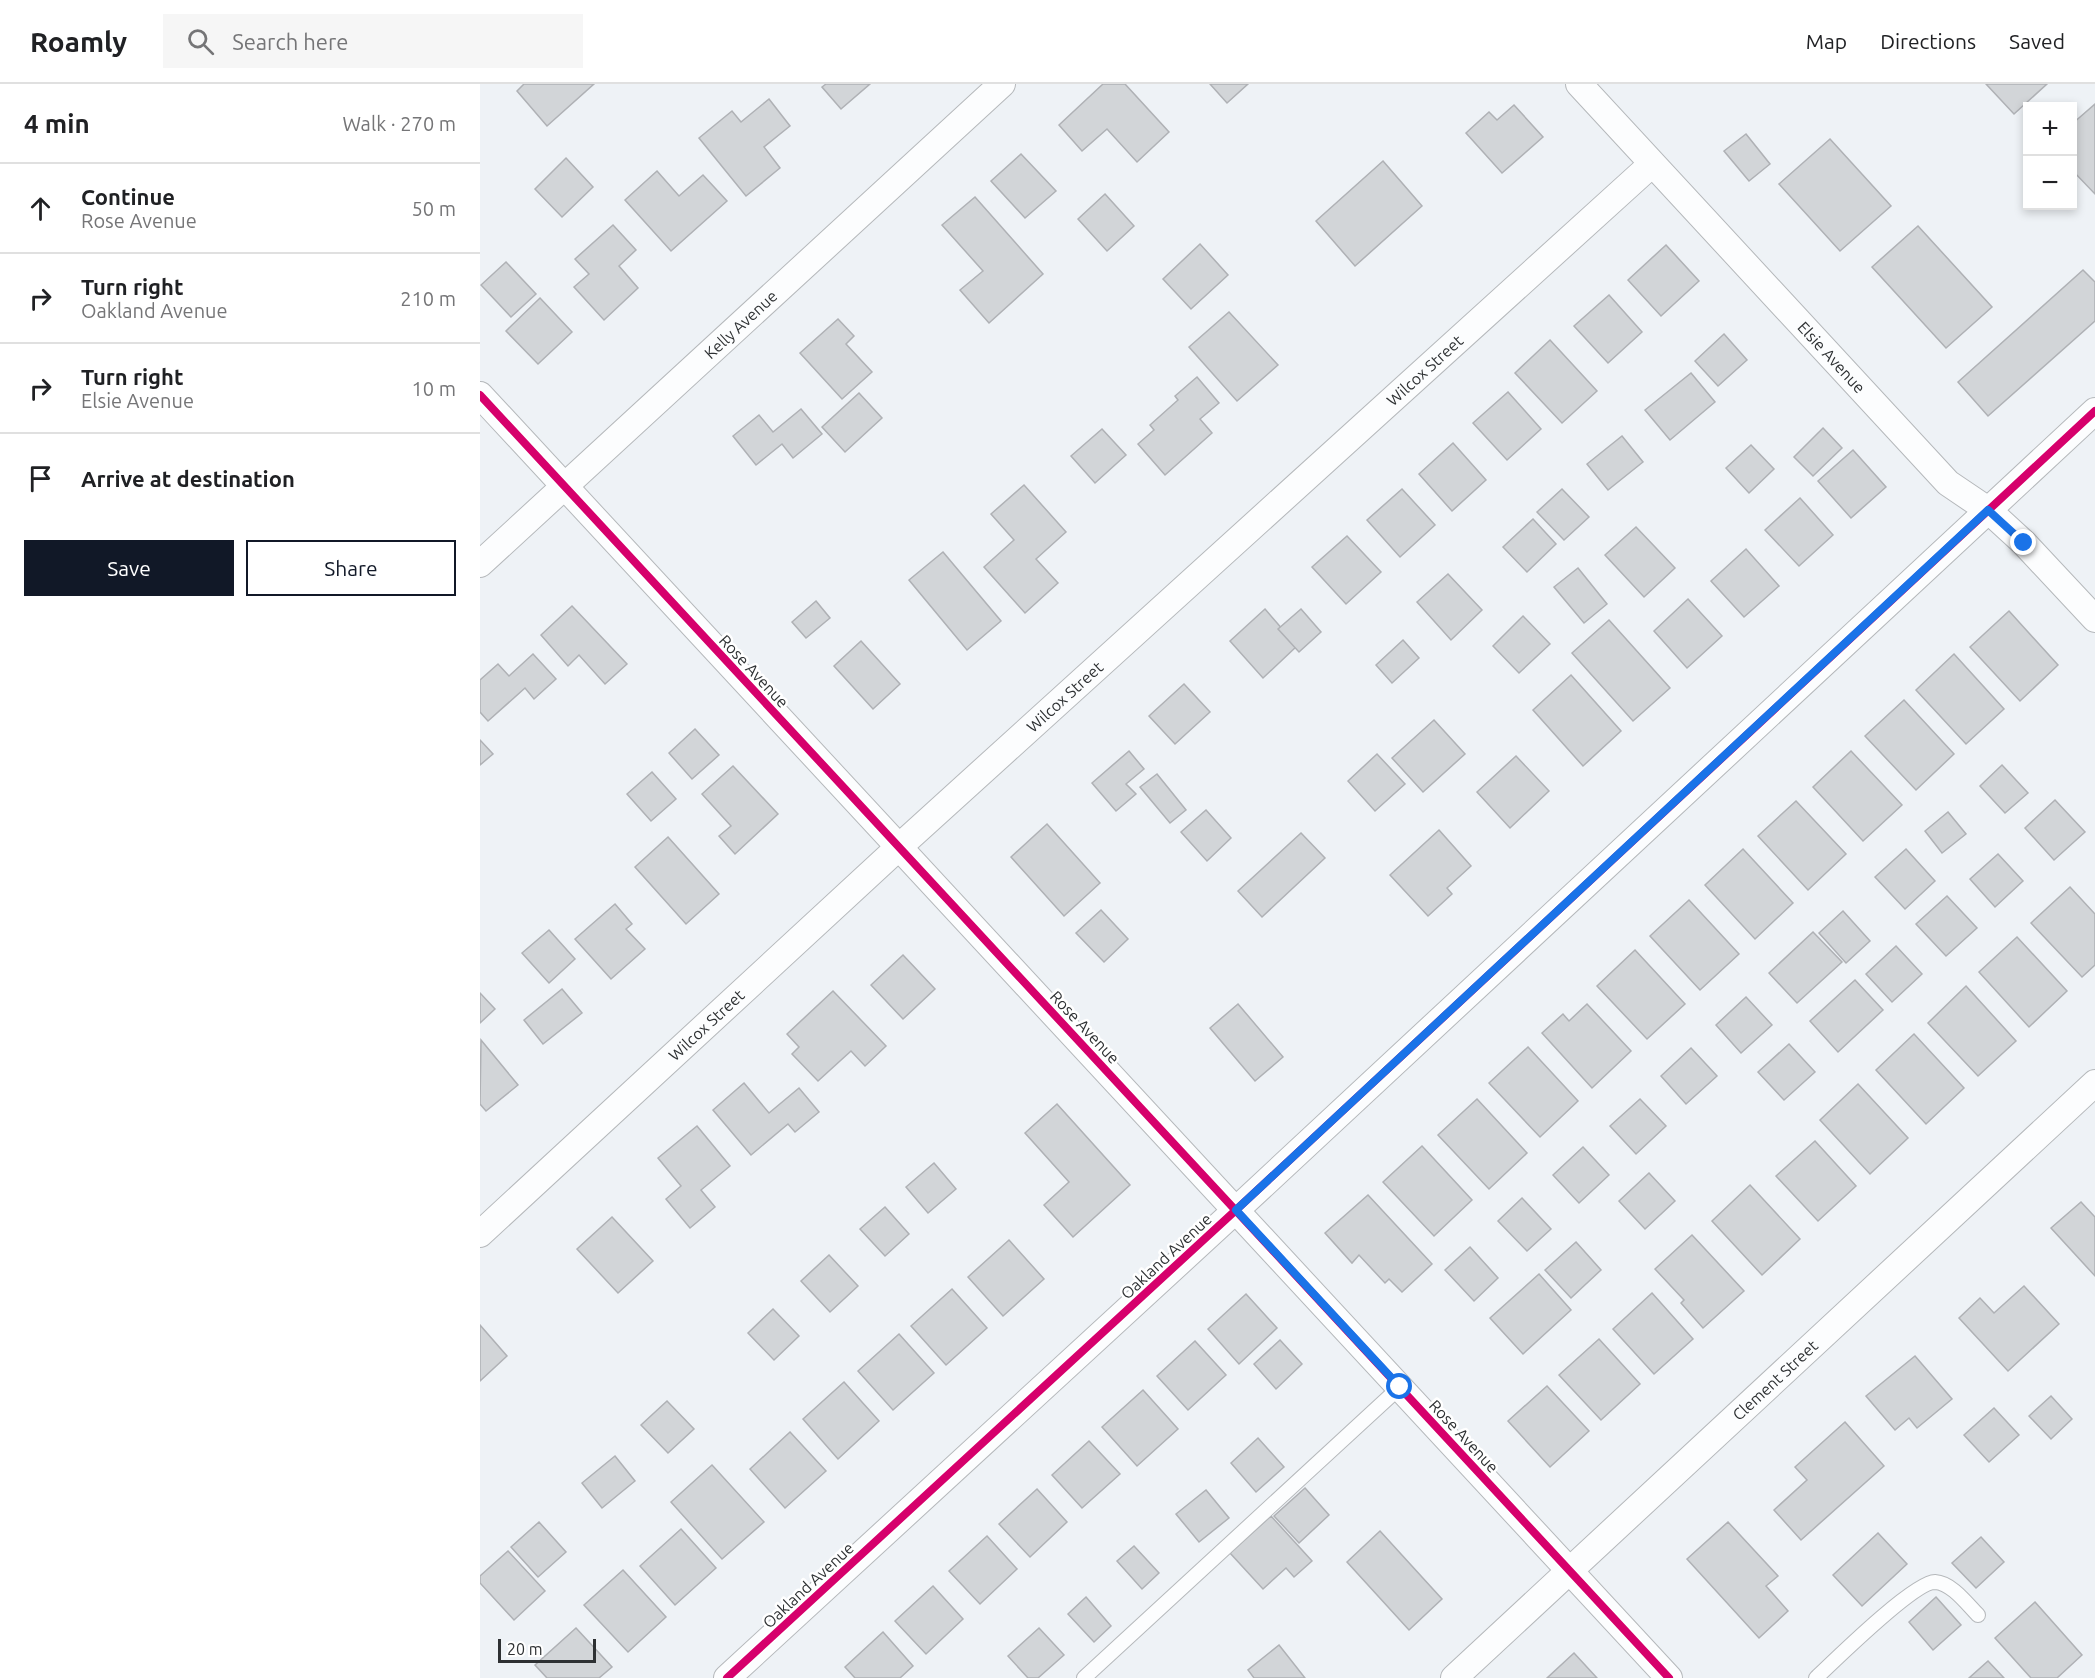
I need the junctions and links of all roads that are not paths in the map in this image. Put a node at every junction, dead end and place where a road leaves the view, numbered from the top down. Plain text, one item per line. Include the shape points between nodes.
1 (1002, 84) edge
2 (1579, 84) edge
3 (1652, 164) junction
4 (480, 395) edge
5 (2095, 411) edge
6 (564, 486) junction
7 (1988, 510) junction
8 (480, 564) edge
9 (2095, 619) edge
10 (899, 847) junction
11 (2095, 1083) edge
12 (1236, 1210) junction
13 (480, 1234) edge
14 (1400, 1387) junction
15 (1570, 1571) junction
16 (1978, 1615) dead end
17 (727, 1678) edge
18 (1084, 1678) edge
19 (1454, 1678) edge
20 (1669, 1678) edge
21 (1816, 1678) edge

1 - 6 street, Kelly Avenue
2 - 3 street, Elsie Avenue
3 - 7 street, Elsie Avenue via 1948,483
3 - 10 street, Wilcox Street
4 - 6 street, Rose Avenue
5 - 7 street, Oakland Avenue
6 - 8 street, Kelly Avenue
6 - 10 street, Rose Avenue
7 - 9 street, Elsie Avenue
7 - 12 street, Oakland Avenue
10 - 12 street, Rose Avenue
10 - 13 street, Wilcox Street
11 - 15 street, Clement Street
12 - 14 street, Rose Avenue
12 - 17 street, Oakland Avenue
14 - 15 street, Rose Avenue
14 - 18 lane
15 - 19 street, Clement Street
15 - 20 street, Rose Avenue
16 - 21 lane via 1948,1585 1933,1582 1918,1588

